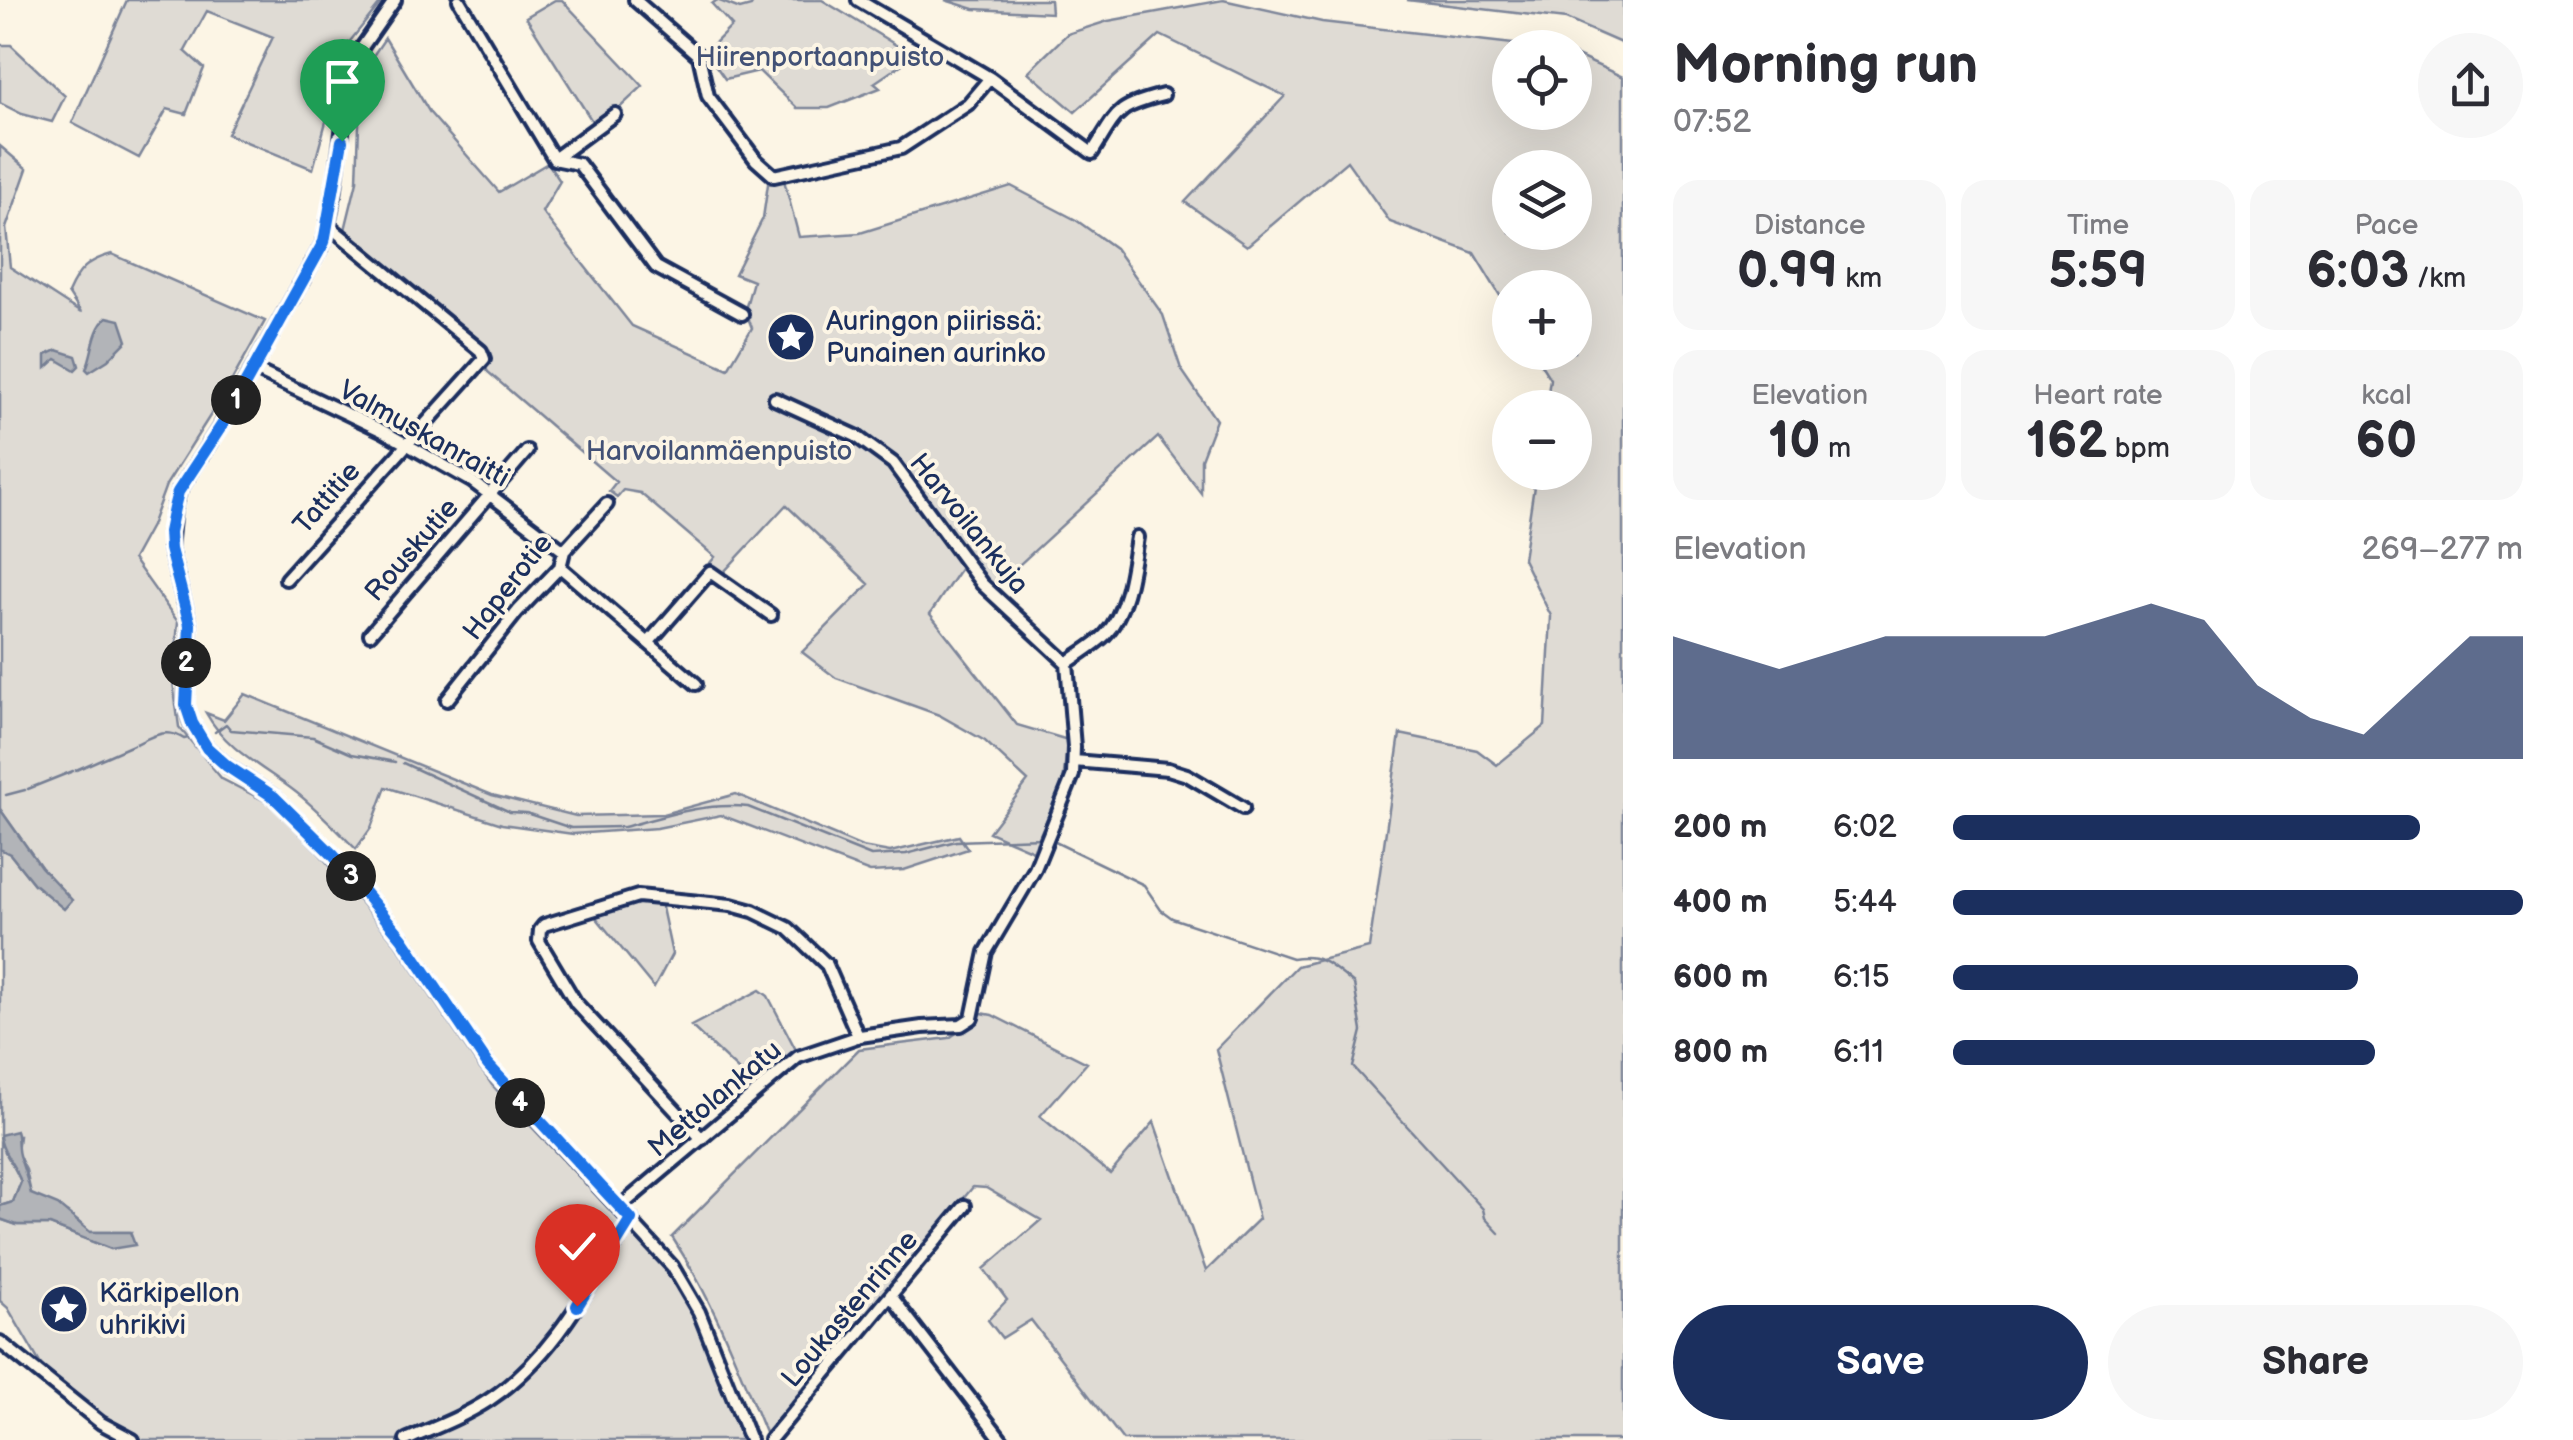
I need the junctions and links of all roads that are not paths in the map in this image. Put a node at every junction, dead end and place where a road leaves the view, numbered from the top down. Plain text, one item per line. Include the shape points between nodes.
1 (395, 0) edge
2 (459, 0) edge
3 (635, 0) edge
4 (858, 0) edge
5 (990, 78) junction
6 (1164, 95) dead end
7 (615, 114) dead end
8 (554, 159) junction
9 (328, 226) junction
10 (742, 314) dead end
11 (253, 369) junction
12 (774, 399) dead end
13 (405, 443) junction
14 (527, 451) dead end
15 (490, 494) junction
16 (607, 504) dead end
17 (1138, 538) dead end
18 (564, 550) junction
19 (560, 567) junction
20 (286, 579) dead end
21 (770, 615) dead end
22 (370, 634) dead end
23 (650, 642) junction
24 (1067, 663) junction
25 (696, 684) dead end
26 (448, 700) dead end
27 (1074, 761) junction
28 (1243, 808) dead end
29 (858, 1036) junction
30 (702, 1139) junction
31 (965, 1206) dead end
32 (620, 1208) junction
33 (631, 1219) junction
34 (892, 1296) junction
35 (0, 1342) edge
36 (133, 1440) edge
37 (406, 1440) edge
38 (750, 1440) edge
39 (770, 1440) edge
40 (1002, 1440) edge

1 - 9 street via 354,66
2 - 8 street
3 - 5 street via 699,56 708,96 774,176 900,148 968,104
4 - 5 street
5 - 6 street via 1092,153 1116,115
7 - 8 street
8 - 10 street via 579,164 656,267
9 - 11 street
9 - 13 street, Tattitie via 484,359
11 - 13 street, Valmuskanraitti
11 - 32 street via 178,492 170,520 170,549 190,625 184,688 192,723 207,748 274,797 334,856 402,938 488,1065
12 - 24 street, Harvoilankuja via 856,436 893,463 982,584
13 - 15 street, Valmuskanraitti
13 - 20 street, Tattitie
14 - 15 street, Rouskutie
15 - 18 street, Valmuskanraitti
15 - 22 street, Rouskutie
16 - 18 street, Haperotie
17 - 24 street via 1114,622
18 - 19 street, Haperotie
19 - 23 street
19 - 26 street, Haperotie
21 - 23 street via 710,572
23 - 25 street
24 - 27 street
27 - 28 street via 1168,769
27 - 29 street, Mettolankatu via 1042,853 986,952 966,1024
29 - 30 street, Mettolankatu via 798,1057
29 - 30 street via 827,965 788,928 753,911 638,896 544,925 539,941 576,1003
30 - 32 street, Mettolankatu
31 - 34 street, Loukastenrinne
32 - 33 street
33 - 37 street via 538,1356 490,1400
33 - 38 street via 692,1298
34 - 39 street, Loukastenrinne
34 - 40 street
35 - 36 street via 101,1423

